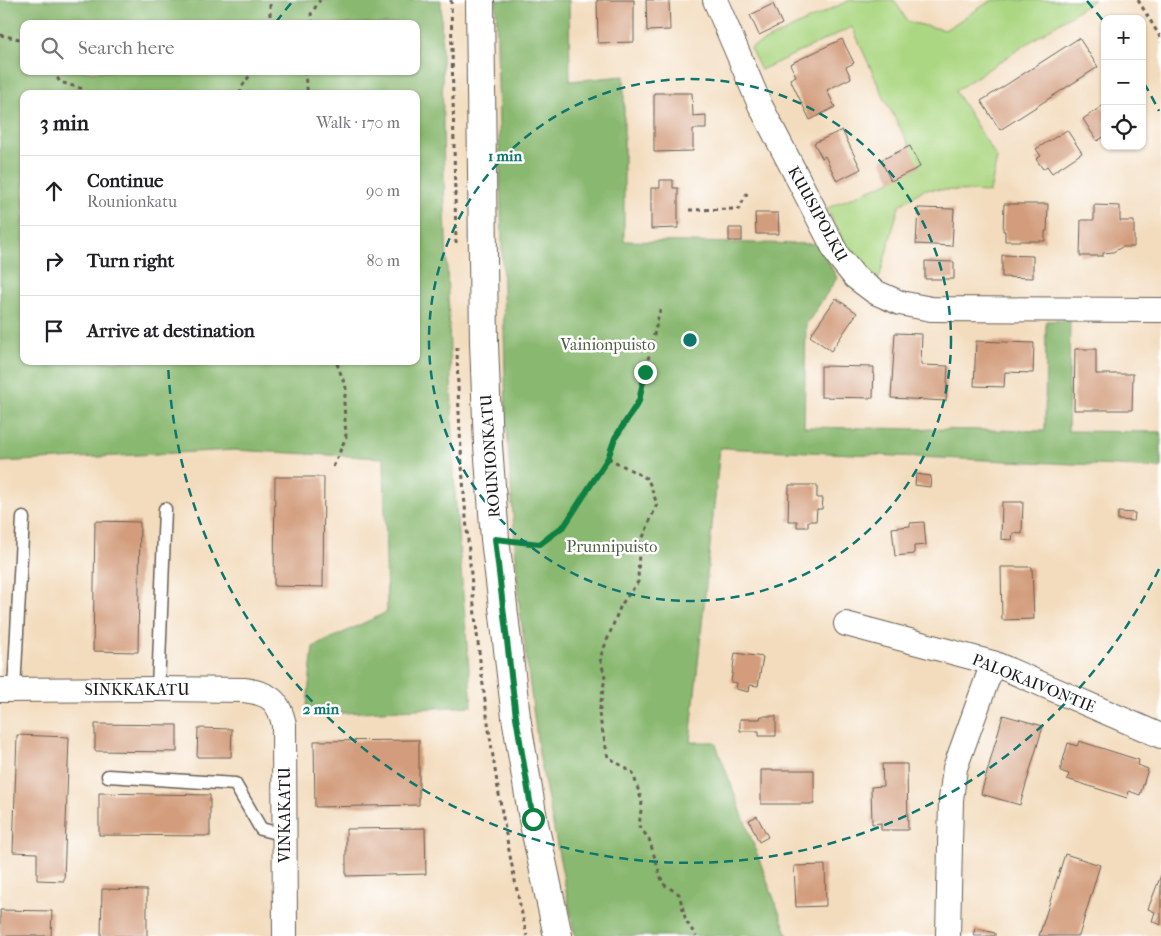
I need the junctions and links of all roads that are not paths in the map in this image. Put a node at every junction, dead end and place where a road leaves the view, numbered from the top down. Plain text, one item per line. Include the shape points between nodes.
1 (480, 0) edge
2 (715, 0) edge
3 (1161, 310) edge
4 (165, 508) dead end
5 (23, 518) dead end
6 (846, 624) dead end
7 (993, 663) junction
8 (158, 689) junction
9 (7, 690) edge
10 (271, 698) joint
11 (1161, 736) edge
12 (108, 776) dead end
13 (284, 835) junction
14 (285, 936) edge
15 (558, 936) edge
16 (948, 936) edge

1 - 15 main road, ROUNIONKATU via 484,343 495,539 516,717 533,819
2 - 3 street, KUUSIPOLKU via 760,105 838,256 855,277 875,292 900,303 931,308
4 - 8 lane
5 - 9 lane
6 - 7 street, PALOKAIVONTIE
7 - 11 street, PALOKAIVONTIE
7 - 16 street via 955,768 951,800
8 - 9 street, SINKKAKATU
8 - 10 street, SINKKAKATU via 258,691
10 - 13 street, VINKAKATU via 281,711 284,725
12 - 13 lane via 235,784 262,829
13 - 14 street, VINKAKATU

